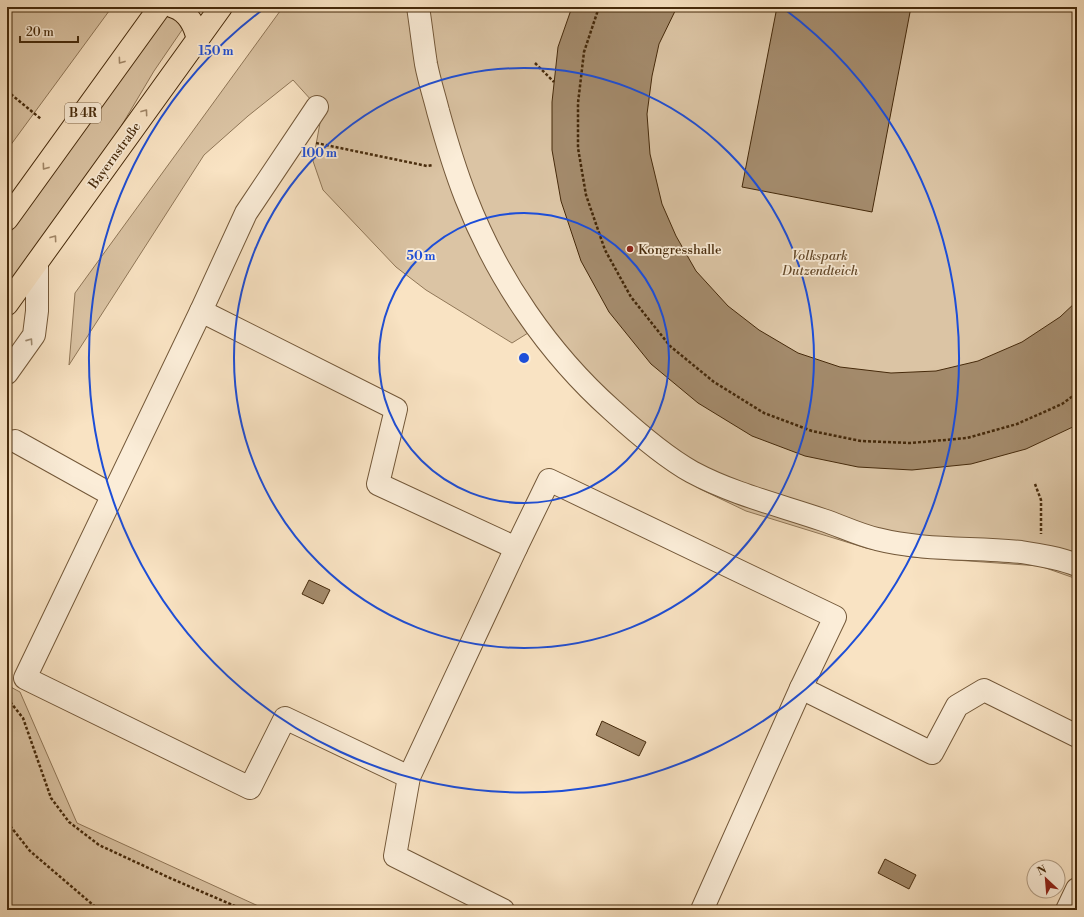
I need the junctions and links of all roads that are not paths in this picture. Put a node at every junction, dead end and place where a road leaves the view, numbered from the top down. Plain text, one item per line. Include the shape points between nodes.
1 (160, 7) edge
2 (174, 7) edge
3 (221, 7) edge
4 (418, 7) edge
5 (198, 40) junction
6 (318, 107) dead end
7 (7, 219) edge
8 (37, 263) junction
9 (7, 304) edge
10 (201, 311) junction
11 (7, 373) edge
12 (15, 442) dead end
13 (112, 495) junction
14 (516, 548) junction
15 (1077, 565) edge
16 (800, 688) junction
17 (1077, 736) edge
18 (409, 777) junction
19 (1077, 889) edge
20 (503, 910) edge
21 (702, 910) edge
22 (1067, 910) edge

1 -> 7 main road, B 4R
2 - 5 main road via 184,13 193,24
3 - 5 main road, Bayernstraße
4 - 15 street via 426,65 452,159 466,198 491,253 511,290 549,342 586,386 621,419 690,471 748,496 876,539 915,546 1042,555
8 -> 5 main road, Bayernstraße
6 - 10 street via 246,213
8 - 9 main road, Bayernstraße
11 -> 8 street via 34,335
10 - 13 street
10 - 14 street via 396,409 378,484
12 - 13 street
13 - 18 street via 26,678 250,788 285,718
14 - 16 street via 549,480 835,617
14 - 18 street
16 - 17 street via 932,753 957,706 984,690
16 - 21 street
18 - 20 street via 395,856
19 - 22 street

